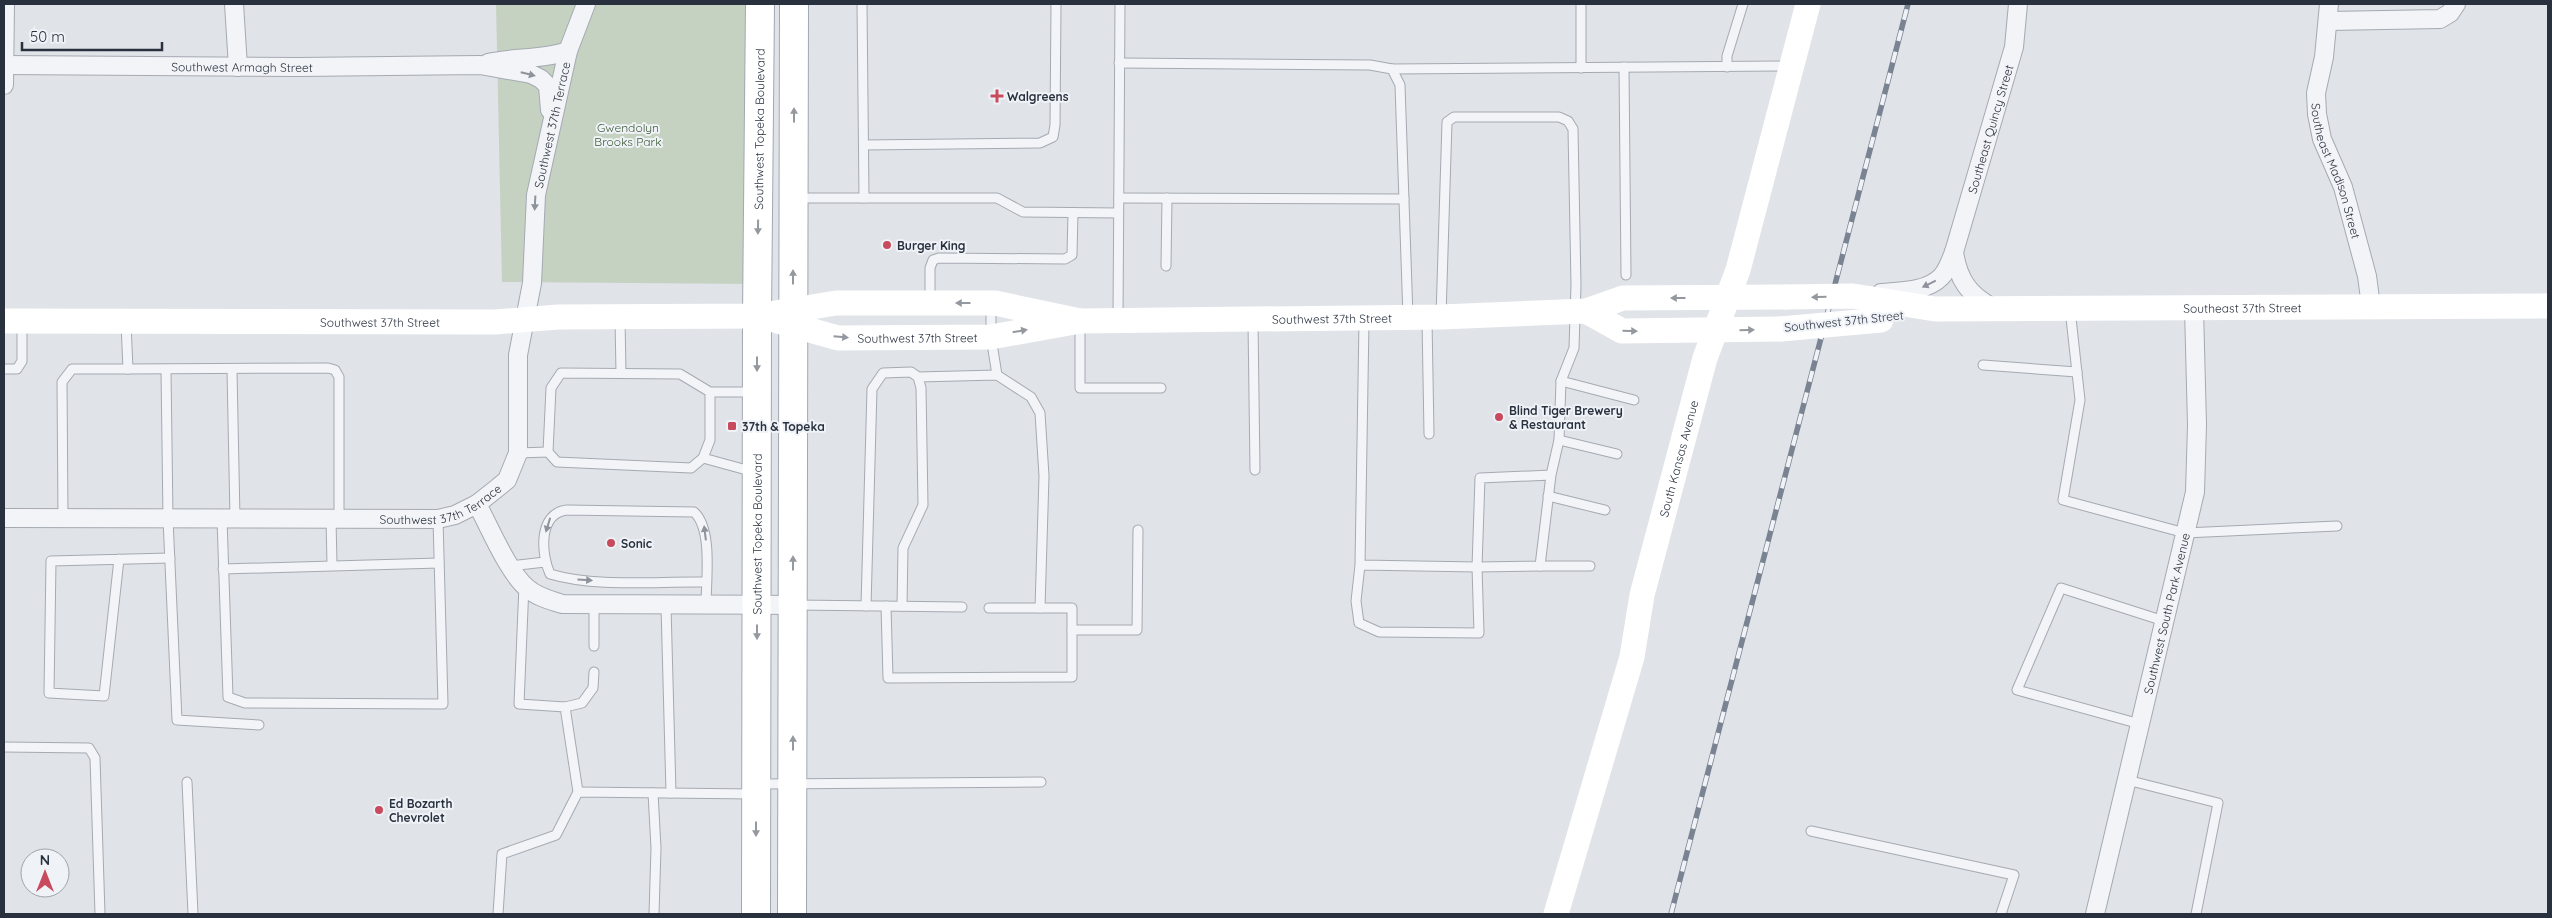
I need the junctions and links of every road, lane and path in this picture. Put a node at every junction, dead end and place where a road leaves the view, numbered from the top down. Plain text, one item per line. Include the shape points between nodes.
1 (5, 4) edge
2 (234, 4) edge
3 (586, 4) edge
4 (760, 4) edge
5 (794, 4) edge
6 (862, 4) edge
7 (1056, 4) edge
8 (1120, 4) edge
9 (1582, 4) edge
10 (1743, 4) edge
11 (1808, 4) edge
12 (2018, 4) edge
13 (2453, 8) edge
14 (2329, 12) edge
15 (568, 52) junction
16 (1120, 63) junction
17 (4, 65) edge
18 (480, 65) junction
19 (1791, 66) junction
20 (238, 67) junction
21 (1624, 67) junction
22 (1727, 67) junction
23 (1581, 68) junction
24 (1392, 69) junction
25 (4, 85) edge
26 (551, 130) junction
27 (864, 145) junction
28 (794, 198) junction
29 (864, 198) junction
30 (1119, 198) junction
31 (1167, 198) junction
32 (1404, 199) junction
33 (1073, 213) junction
34 (1118, 213) junction
35 (1954, 252) junction
36 (1166, 266) dead end
37 (1626, 275) dead end
38 (1726, 297) junction
39 (930, 303) junction
40 (991, 303) junction
41 (1885, 304) junction
42 (2371, 306) junction
43 (2548, 306) edge
44 (2194, 308) junction
45 (1935, 309) joint
46 (1996, 309) junction
47 (2070, 309) junction
48 (1581, 311) junction
49 (757, 316) junction
50 (620, 317) junction
51 (1425, 317) junction
52 (793, 318) junction
53 (1364, 318) junction
54 (1253, 319) junction
55 (1118, 320) junction
56 (13, 321) edge
57 (126, 321) junction
58 (526, 321) junction
59 (1080, 321) junction
60 (1713, 332) junction
61 (991, 337) junction
62 (1983, 365) dead end
63 (4, 369) edge
64 (128, 369) junction
65 (166, 370) junction
66 (232, 370) junction
67 (2077, 372) junction
68 (621, 373) junction
69 (998, 375) junction
70 (918, 376) junction
71 (1561, 381) junction
72 (1161, 388) dead end
73 (710, 392) junction
74 (757, 392) junction
75 (1634, 400) dead end
76 (1429, 434) dead end
77 (1559, 440) junction
78 (548, 452) junction
79 (518, 453) junction
80 (1617, 454) dead end
81 (703, 458) junction
82 (1255, 470) dead end
83 (757, 473) junction
84 (1551, 475) junction
85 (1548, 496) junction
86 (477, 504) junction
87 (1605, 510) dead end
88 (4, 518) edge
89 (63, 518) junction
90 (168, 518) junction
91 (228, 518) junction
92 (335, 519) junction
93 (438, 519) junction
94 (2337, 526) dead end
95 (1138, 530) dead end
96 (2185, 533) junction
97 (170, 558) junction
98 (119, 559) junction
99 (544, 562) junction
100 (439, 563) junction
101 (332, 566) junction
102 (510, 566) junction
103 (1360, 566) junction
104 (1540, 566) junction
105 (1590, 566) dead end
106 (1477, 567) junction
107 (224, 568) junction
108 (706, 582) junction
109 (524, 585) junction
110 (594, 605) junction
111 (793, 605) junction
112 (666, 606) junction
113 (706, 606) junction
114 (757, 606) junction
115 (866, 606) junction
116 (886, 606) junction
117 (902, 606) junction
118 (962, 607) dead end
119 (989, 608) dead end
120 (1040, 608) junction
121 (2164, 621) junction
122 (1072, 630) junction
123 (594, 646) dead end
124 (594, 672) dead end
125 (565, 706) junction
126 (2140, 724) junction
127 (259, 725) dead end
128 (4, 747) edge
129 (2126, 780) junction
130 (187, 782) dead end
131 (1041, 782) dead end
132 (793, 784) junction
133 (756, 789) junction
134 (578, 792) junction
135 (653, 793) junction
136 (671, 793) junction
137 (1811, 830) dead end
138 (100, 914) edge
139 (193, 914) edge
140 (498, 914) edge
141 (654, 914) edge
142 (756, 914) edge
143 (792, 914) edge
144 (1556, 914) edge
145 (2001, 914) edge
146 (2095, 914) edge
147 (2196, 914) edge

1 - 17 street
2 - 20 street
3 - 15 street, Southwest 37th Terrace
4 -> 49 main road, Southwest Topeka Boulevard
28 -> 5 main road
6 - 27 lane
7 - 27 lane via 1056,125 1053,137 1040,143
8 - 16 lane
9 - 23 lane
10 - 22 lane via 1727,56
11 - 19 main road, South Kansas Avenue
12 - 35 street, Southeast Quincy Street via 2014,47
13 - 14 street via 2440,18
14 - 42 street, Southeast Madison Street via 2316,93 2317,114 2322,139 2343,187 2367,276
15 - 18 street, Southwest Armagh Street
15 - 26 street, Southwest 37th Terrace
16 - 24 lane via 1370,64
16 - 30 lane
17 - 20 street, Southwest Armagh Street
17 - 25 street
18 - 20 street, Southwest Armagh Street
18 -> 26 street, Southwest Armagh Street via 531,74 541,79 548,86
19 - 22 lane
19 - 38 main road, South Kansas Avenue via 1738,270
21 - 22 lane
21 - 23 lane
21 - 37 lane
23 - 24 lane
24 - 32 lane via 1400,85
26 -> 58 street, Southwest 37th Terrace via 536,195 532,283
27 - 29 lane
28 - 29 lane
52 -> 28 main road
29 - 33 lane via 996,198 1023,212
30 - 31 lane
30 - 34 lane
31 - 32 lane
31 - 36 lane
32 - 51 lane
33 - 34 lane
33 - 39 lane via 1072,255 1065,259 932,260
34 - 55 lane
35 -> 41 street, Southeast Quincy Street via 1943,276 1924,288
35 - 46 street via 1965,286 1980,302
41 -> 38 main road, Southwest 37th Street, bridge via 1853,296
38 -> 48 main road, Southwest 37th Street via 1623,298
38 - 60 main road, South Kansas Avenue
40 -> 39 main road, Southwest 37th Street
39 - 52 main road, Southwest 37th Street via 836,303
40 - 59 main road, Southwest 37th Street
40 - 61 lane
41 - 45 main road, Southwest 37th Street
60 -> 41 main road, Southwest 37th Street, bridge via 1781,329
42 - 43 main road, Southeast 37th Street
42 - 44 main road, Southeast 37th Street
44 - 47 main road, Southeast 37th Street
44 - 96 street, Southwest South Park Avenue via 2195,492
45 - 46 main road, Southeast 37th Street
46 - 47 main road, Southeast 37th Street
47 - 67 lane
48 - 51 main road, Southwest 37th Street
48 - 51 lane via 1573,129 1568,121 1559,117 1454,117 1447,122 1445,130
48 -> 60 main road, Southwest 37th Street via 1622,331
48 - 71 lane via 1574,348
49 - 50 main road, Southwest 37th Street
49 - 52 main road, Southwest 37th Street
49 -> 74 main road, Southwest Topeka Boulevard
50 - 58 main road, Southwest 37th Street via 558,317
50 - 68 lane
51 - 53 main road, Southwest 37th Street
51 - 76 lane
52 -> 61 main road, Southwest 37th Street via 838,338
111 -> 52 main road
53 - 54 main road, Southwest 37th Street
53 - 103 lane
54 - 55 main road, Southwest 37th Street
54 - 82 lane
55 - 59 main road, Southwest 37th Street
56 - 57 main road, Southwest 37th Street
56 - 63 lane via 22,361 17,369
57 - 58 main road, Southwest 37th Street
57 - 64 lane
58 - 79 street, Southwest 37th Terrace via 518,355
61 -> 59 main road, Southwest 37th Street
59 - 72 lane via 1080,388
60 - 144 main road, South Kansas Avenue via 1642,595 1632,657
61 - 69 lane
62 - 67 lane
64 - 65 lane
64 - 89 lane via 72,369 62,382
65 - 66 lane
65 - 90 lane
66 - 91 lane
66 - 92 lane via 335,370 339,377
67 - 96 lane via 2080,400 2063,500
68 - 73 lane via 680,374
68 - 78 lane via 560,373 551,388
69 - 70 lane
69 - 120 lane via 1031,397 1040,412 1044,476
70 - 115 lane via 911,372 883,373 872,389
70 - 117 lane via 921,388 923,504 903,548
71 - 75 lane
71 - 77 lane
73 - 74 lane
73 - 81 lane via 710,440
74 - 83 main road, Southwest Topeka Boulevard
77 - 80 lane
77 - 84 lane
78 - 79 lane
78 - 81 lane via 557,462 691,468
79 - 86 street, Southwest 37th Terrace via 507,480
81 - 83 lane
83 - 114 main road, Southwest Topeka Boulevard
84 - 85 lane
84 - 106 lane via 1480,478
85 - 87 lane
85 - 104 lane
86 - 93 street, Southwest 37th Terrace
86 - 102 street
88 - 89 street, Southwest 37th Terrace
89 - 90 street, Southwest 37th Terrace
90 - 91 street, Southwest 37th Terrace
90 - 97 lane
91 - 92 street, Southwest 37th Terrace
91 - 107 lane
92 - 93 street, Southwest 37th Terrace
92 - 101 lane
93 - 100 lane
94 - 96 lane
95 - 122 lane via 1137,630
96 - 121 street, Southwest South Park Avenue
97 - 98 lane
97 - 127 lane via 177,720
98 - 98 lane via 51,561 49,692 104,696
99 - 102 lane
99 -> 108 lane via 550,574 568,579
108 -> 99 lane via 704,526 694,512 685,510 559,510 547,522
100 - 101 lane
100 - 107 lane via 443,704 245,703 228,697
101 - 107 lane
102 - 109 street
103 - 106 lane
103 - 106 lane via 1356,602 1359,623 1379,632 1479,633
104 - 105 lane
104 - 106 lane
108 - 113 lane
109 - 110 street via 543,598 562,604
109 - 125 lane via 519,704
110 - 112 street
110 - 123 lane
111 - 114 street
111 - 115 lane
132 -> 111 main road
112 - 113 street
112 - 136 lane
113 - 114 street
114 -> 133 main road, Southwest Topeka Boulevard
115 - 116 lane
116 - 117 lane
116 - 122 lane via 888,678 1072,677
117 - 118 lane
119 - 120 lane
120 - 122 lane via 1072,608
121 - 126 street, Southwest South Park Avenue
121 - 126 lane via 2061,588 2017,690
124 - 125 lane via 592,688 582,703
125 - 134 lane
126 - 129 street, Southwest South Park Avenue
128 - 138 lane via 89,748 95,758
129 - 146 street, Southwest South Park Avenue
129 - 147 lane via 2218,802
130 - 139 lane
131 - 132 lane
132 - 133 lane
132 - 143 main road
133 - 136 lane
133 -> 142 main road, Southwest Topeka Boulevard
134 - 135 lane
134 - 140 lane via 556,835 502,854
135 - 136 lane
135 - 141 lane via 656,848
137 - 145 lane via 2014,875

